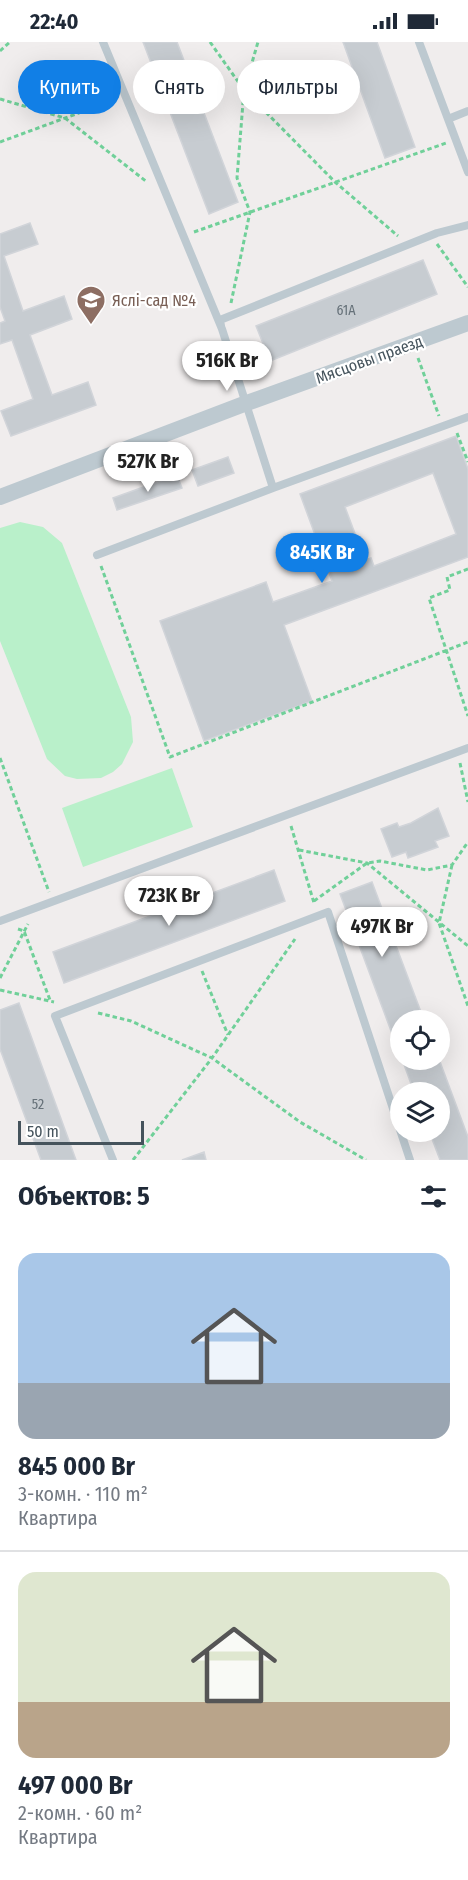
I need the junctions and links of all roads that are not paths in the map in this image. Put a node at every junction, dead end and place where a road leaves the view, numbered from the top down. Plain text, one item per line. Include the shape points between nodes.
1 (103, 42) edge
2 (418, 42) edge
3 (468, 111) edge
4 (448, 119) junction
5 (468, 172) edge
6 (468, 225) edge
7 (468, 323) edge
8 (222, 329) junction
9 (244, 404) junction
10 (468, 417) edge
11 (273, 488) junction
12 (0, 497) edge
13 (97, 555) road end
14 (468, 748) edge
15 (0, 921) edge
16 (113, 1160) edge
17 (410, 1160) edge

1 - 8 lane
2 - 4 lane
3 - 4 lane
4 - 5 lane
6 - 8 lane via 431,235 220,320
7 - 9 street, Мясцовы праезд
8 - 9 lane
9 - 11 lane
9 - 12 street, Мясцовы праезд
10 - 11 lane
11 - 13 lane
14 - 15 lane
16 - 17 lane via 55,1016 328,912

